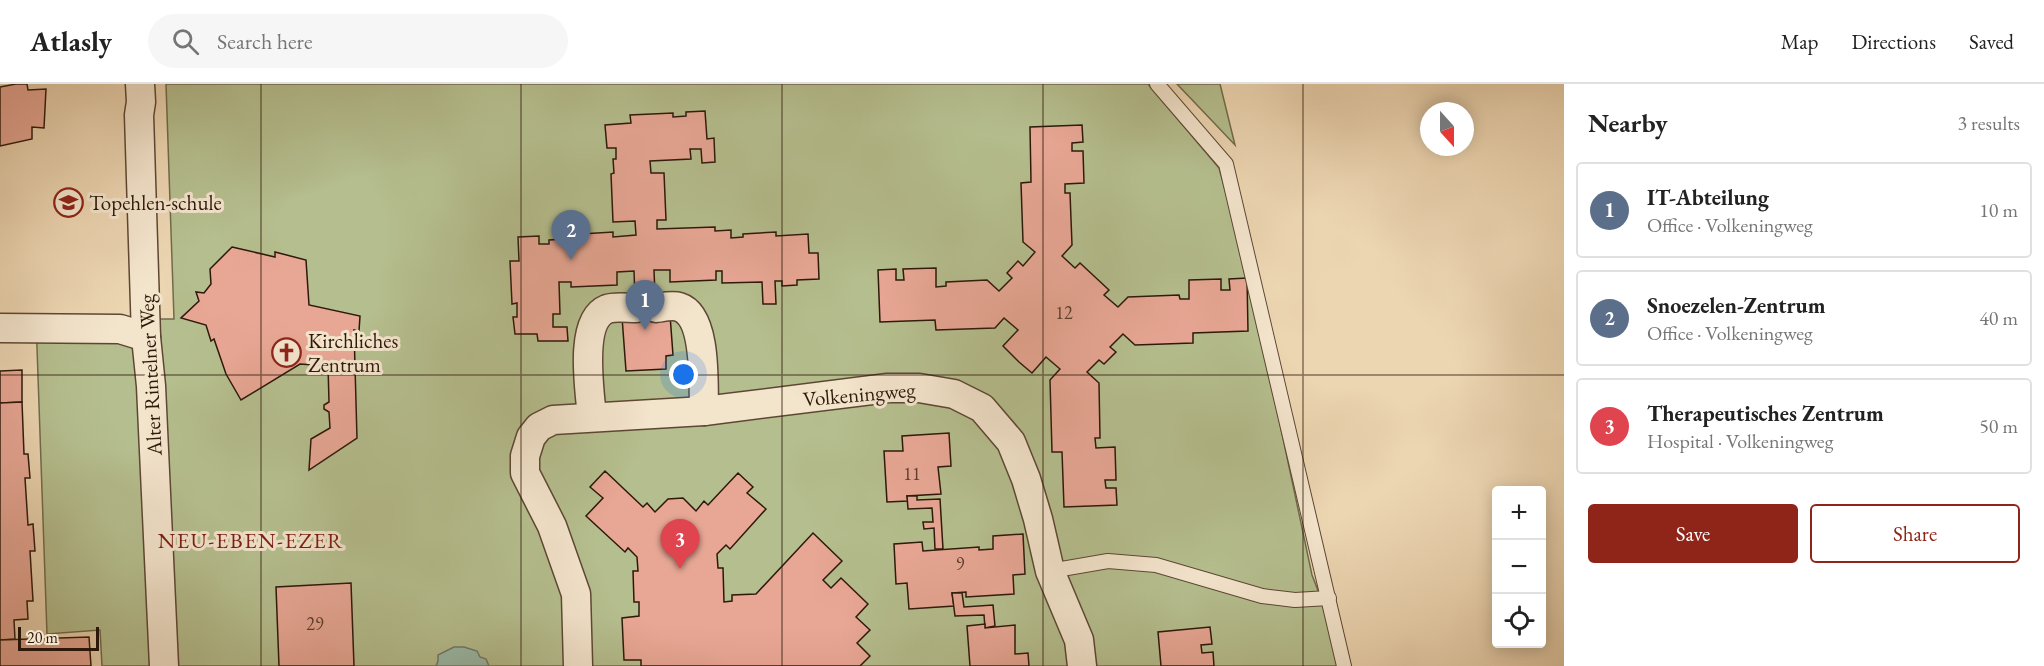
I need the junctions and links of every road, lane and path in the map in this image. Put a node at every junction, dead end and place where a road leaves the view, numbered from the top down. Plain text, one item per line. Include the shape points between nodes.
1 (140, 84) edge
2 (1157, 84) edge
3 (0, 328) edge
4 (146, 337) junction
5 (704, 411) junction
6 (592, 417) junction
7 (1050, 571) junction
8 (1329, 598) junction
9 (164, 666) edge
10 (578, 666) edge
11 (1082, 666) edge
12 (1344, 666) edge

1 - 4 street, Alter Rintelner Weg
2 - 8 lane via 1226,164
3 - 4 street via 120,329
4 - 9 street, Alter Rintelner Weg
5 - 6 street, Volkeningweg
5 - 6 street via 700,339 688,313 679,307 608,309 591,328 588,353
5 - 7 street, Volkeningweg via 888,388 954,394 982,408 1011,442 1026,479
6 - 10 street, Volkeningweg via 553,420 539,427 525,456 525,473 552,526 576,594
7 - 8 lane via 1108,561 1156,565 1262,596 1295,600
7 - 11 street, Volkeningweg via 1080,640
8 - 12 lane

